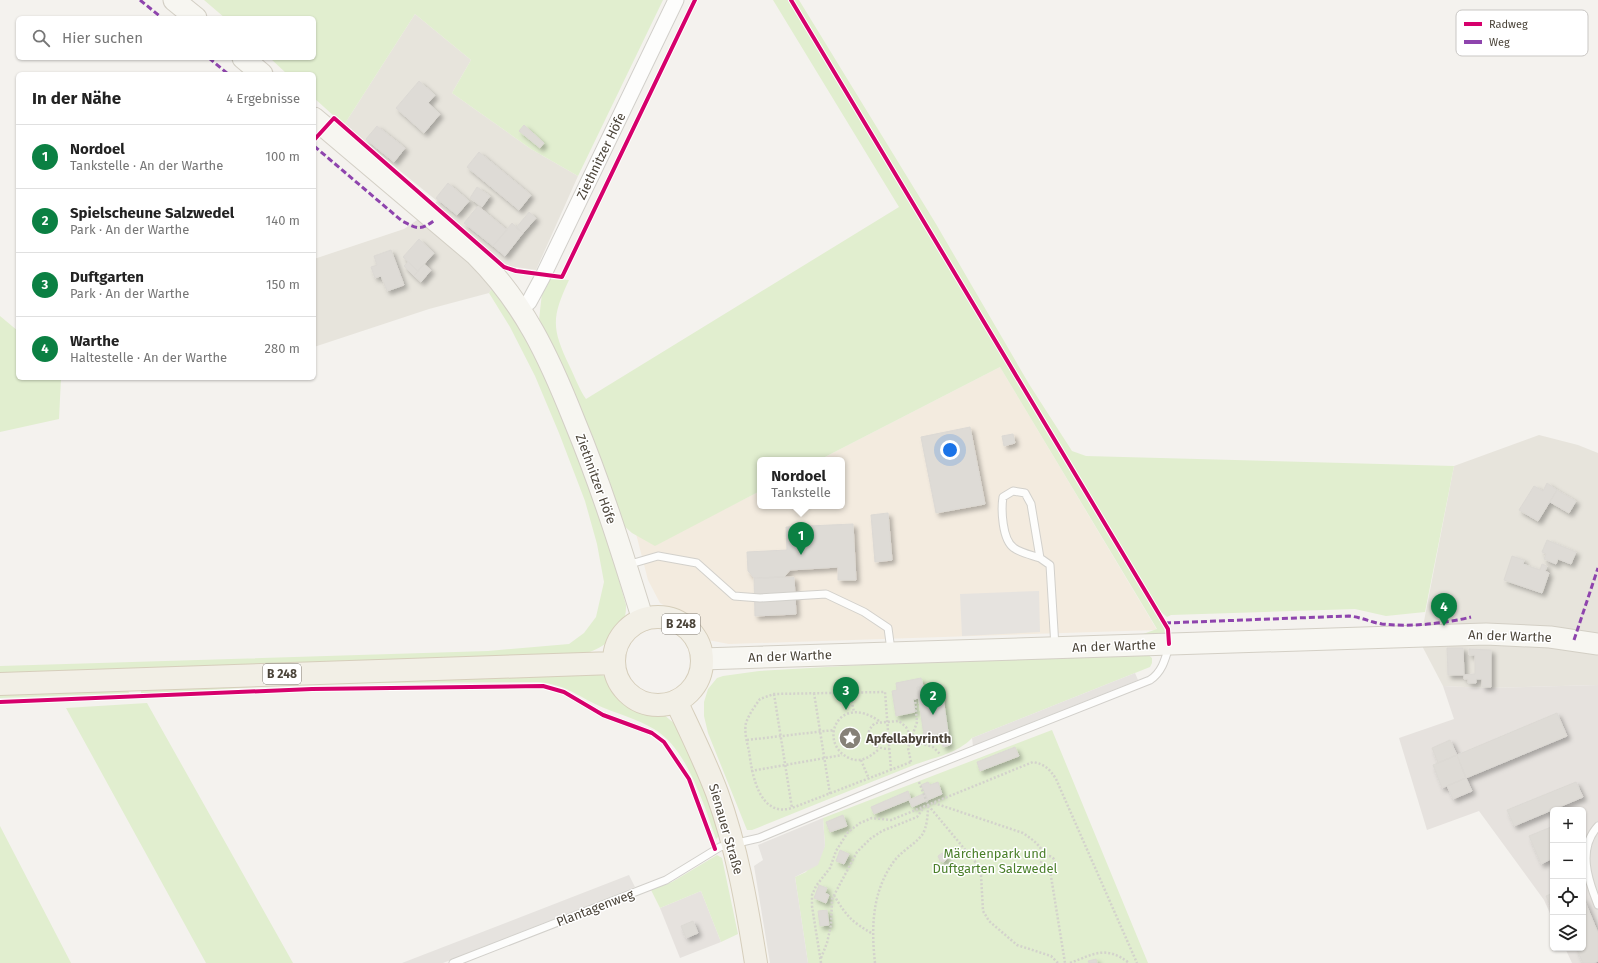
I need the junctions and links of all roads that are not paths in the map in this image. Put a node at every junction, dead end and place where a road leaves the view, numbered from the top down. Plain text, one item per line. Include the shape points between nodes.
1 (174, 0) edge
2 (676, 0) edge
3 (194, 16) edge
4 (245, 60) edge
5 (260, 72) edge
6 (316, 120) edge
7 (521, 308) junction
8 (1040, 558) junction
9 (626, 565) junction
10 (643, 620) junction
11 (1169, 644) junction
12 (1598, 644) edge
13 (1055, 648) junction
14 (891, 653) junction
15 (702, 659) junction
16 (614, 663) junction
17 (0, 684) edge
18 (676, 701) junction
19 (1598, 826) edge
20 (733, 843) junction
21 (1598, 905) edge
22 (453, 963) edge
23 (756, 963) edge

1 - 3 main road
2 - 7 street, Ziethnitzer Höfe via 542,278 529,302
4 - 5 main road
6 - 7 main road, Ziethnitzer Höfe via 476,255 500,280
7 - 9 main road, Ziethnitzer Höfe via 548,360 578,428
8 - 8 lane via 1014,548 1006,537 1001,509 1003,497 1013,491 1025,493 1031,504
8 - 13 lane via 1050,565
9 - 10 main road, Ziethnitzer Höfe
9 - 14 lane via 658,556 697,563 734,596 760,598 826,594 864,612 888,628
10 - 15 main road, B 248 via 656,617 682,624 699,646
10 - 16 main road, B 248 via 621,637
11 - 12 main road, An der Warthe via 1486,634 1550,637
11 - 13 main road, An der Warthe
11 - 20 lane, Plantagenweg via 1162,668 1150,680 915,772 759,838
13 - 14 main road, An der Warthe
14 - 15 main road, An der Warthe
15 - 18 main road, B 248 via 701,672 696,684
16 - 17 main road, B 248
16 - 18 main road, B 248 via 616,675 622,686 641,702 653,705
18 - 20 main road, Sienauer Straße via 707,766
19 - 21 lane via 1590,834 1585,855 1588,880
20 - 22 lane, Plantagenweg via 715,849 666,880
20 - 23 main road, Sienauer Straße

